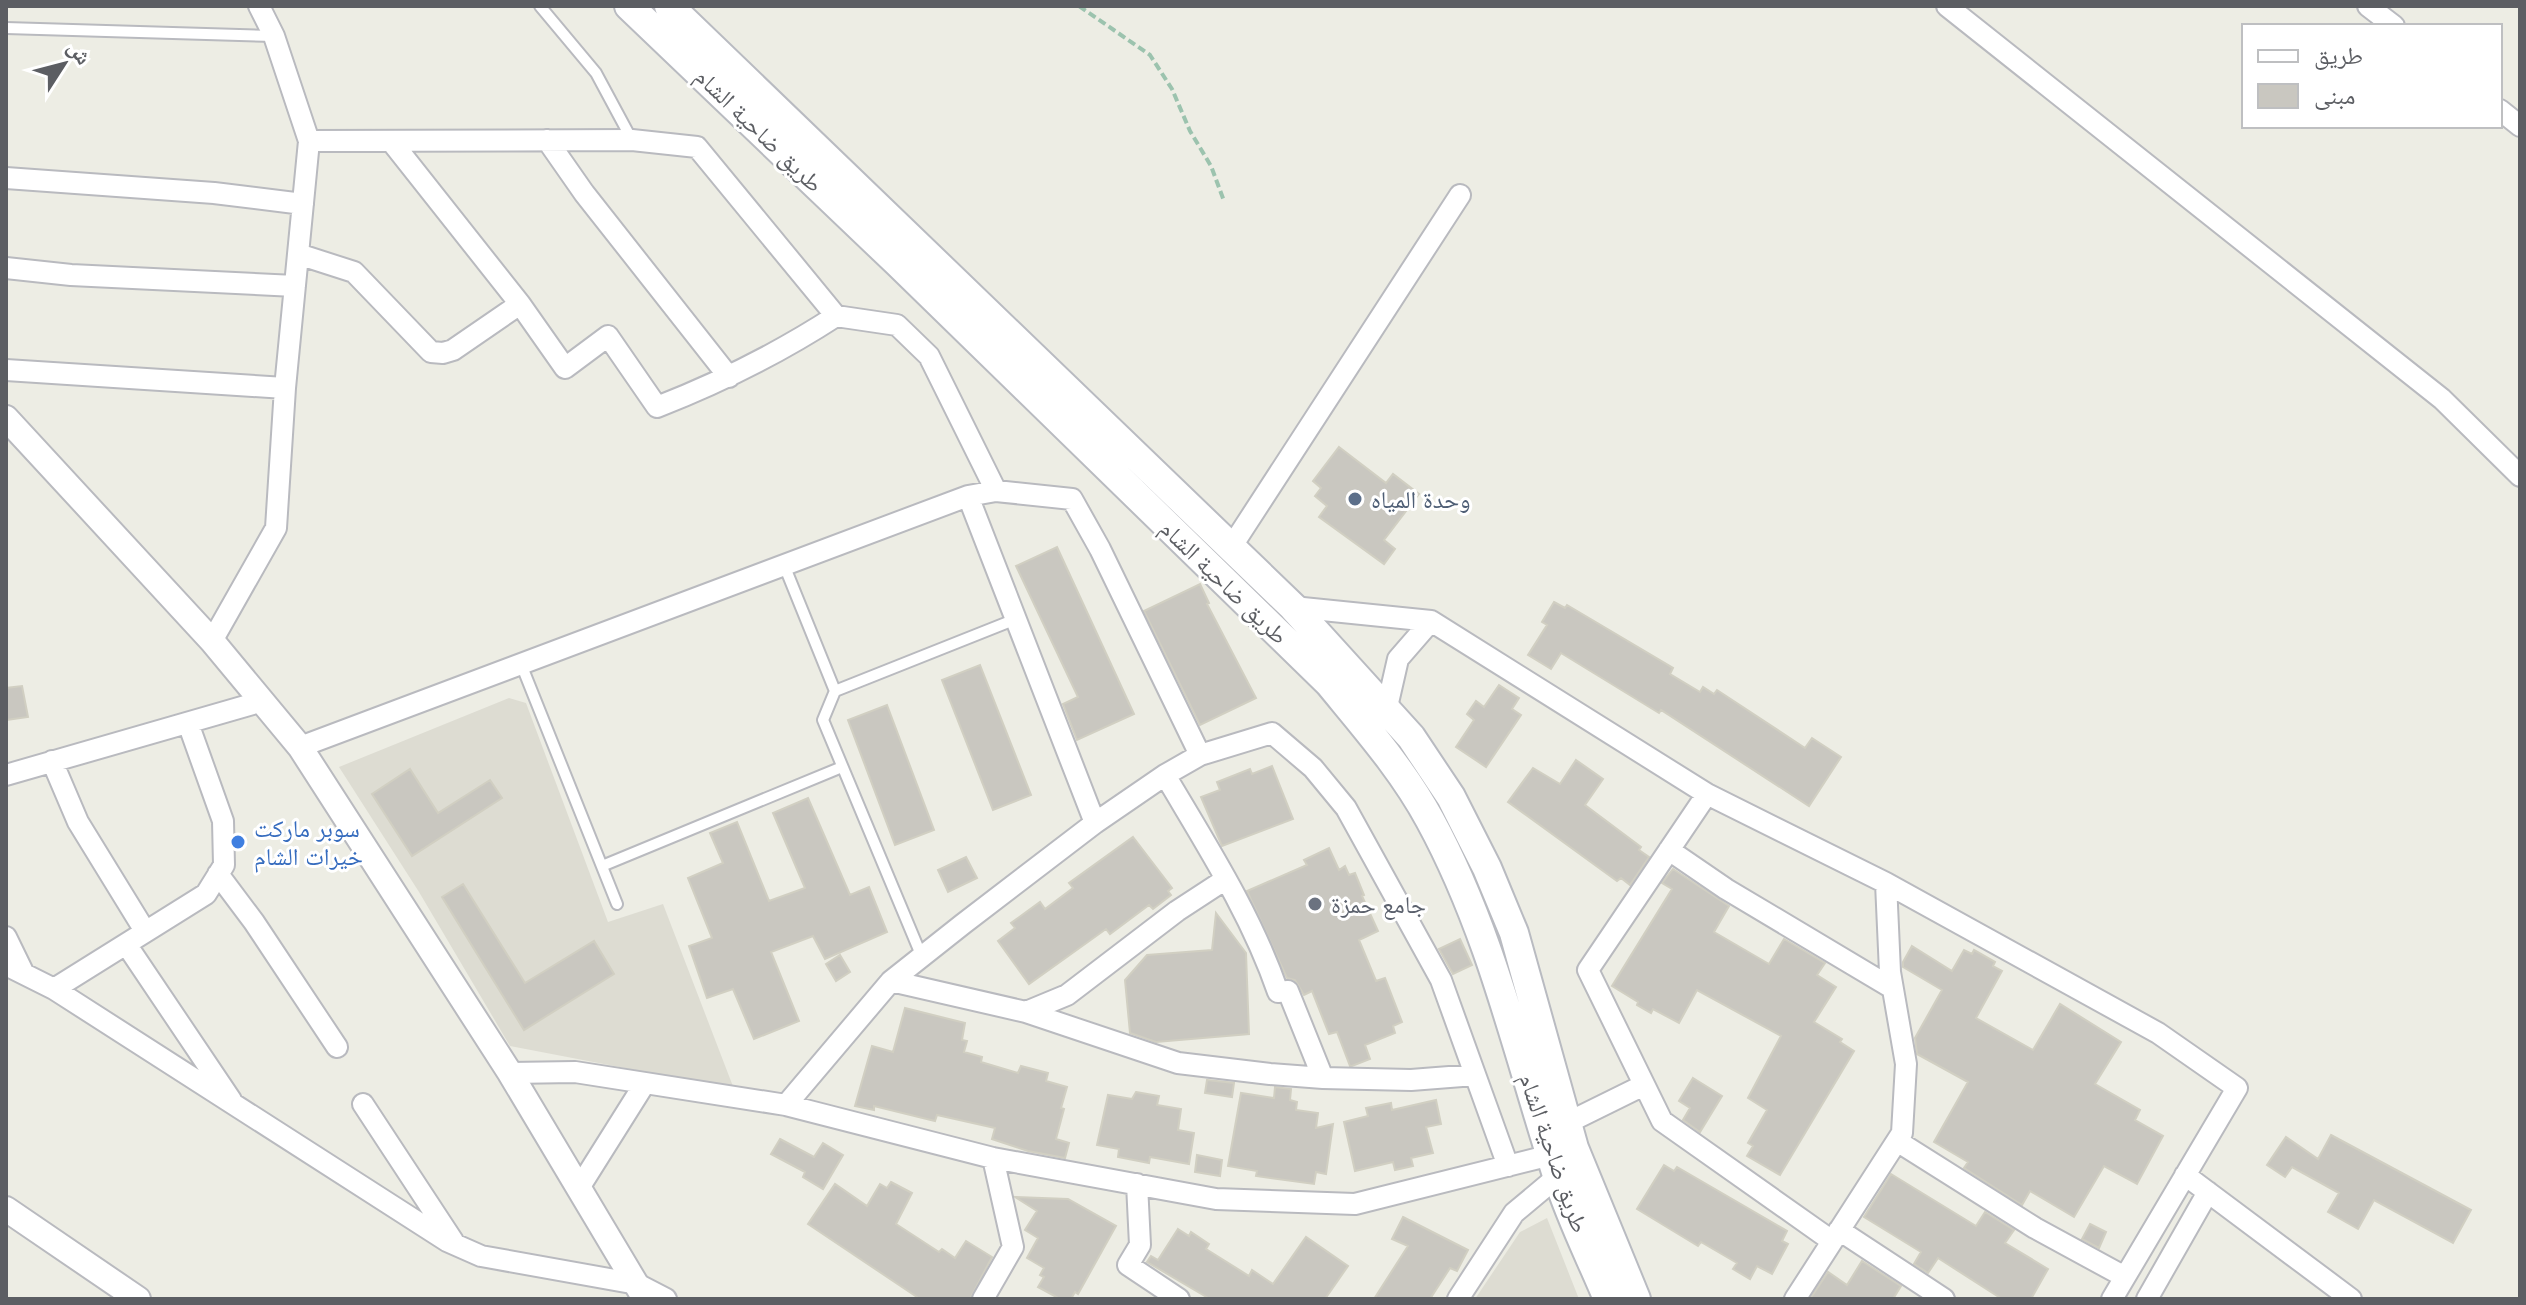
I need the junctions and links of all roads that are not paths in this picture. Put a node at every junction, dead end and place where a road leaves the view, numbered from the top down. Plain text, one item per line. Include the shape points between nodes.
1 (259, 6) edge
2 (540, 6) edge
3 (629, 6) edge
4 (669, 6) edge
5 (1947, 6) edge
6 (2368, 6) edge
7 (2391, 24) edge
8 (6, 28) edge
9 (274, 36) junction
10 (2502, 112) edge
11 (2520, 126) edge
12 (547, 140) junction
13 (632, 140) junction
14 (309, 141) junction
15 (391, 141) junction
16 (6, 178) edge
17 (1460, 195) dead end
18 (303, 204) junction
19 (298, 254) junction
20 (6, 268) edge
21 (295, 286) junction
22 (520, 304) junction
23 (836, 316) junction
24 (6, 370) edge
25 (729, 377) junction
26 (285, 388) junction
27 (6, 418) edge
28 (2520, 476) edge
29 (996, 491) junction
30 (968, 496) junction
31 (1230, 549) junction
32 (784, 565) junction
33 (1293, 607) junction
34 (1016, 619) junction
35 (1431, 621) junction
36 (212, 641) junction
37 (521, 664) junction
38 (835, 691) junction
39 (263, 701) junction
40 (1387, 707) junction
41 (188, 723) junction
42 (300, 747) junction
43 (1200, 755) junction
44 (52, 761) junction
45 (842, 767) junction
46 (6, 775) edge
47 (1165, 775) junction
48 (1707, 794) junction
49 (1095, 823) junction
50 (1669, 850) junction
51 (602, 866) junction
52 (218, 874) junction
53 (1226, 879) junction
54 (1886, 883) junction
55 (617, 904) dead end
56 (145, 931) junction
57 (6, 937) edge
58 (126, 944) junction
59 (922, 957) junction
60 (15, 969) edge
61 (891, 981) junction
62 (1892, 988) junction
63 (54, 989) junction
64 (1026, 1012) junction
65 (337, 1047) dead end
66 (510, 1073) junction
67 (1475, 1075) junction
68 (1323, 1078) junction
69 (645, 1083) junction
70 (1644, 1085) junction
71 (363, 1104) dead end
72 (786, 1105) junction
73 (235, 1107) junction
74 (1567, 1123) junction
75 (1897, 1141) junction
76 (993, 1158) junction
77 (1508, 1166) junction
78 (1554, 1166) junction
79 (2185, 1175) junction
80 (1137, 1184) junction
81 (579, 1188) junction
82 (2208, 1192) junction
83 (6, 1209) edge
84 (1836, 1236) junction
85 (455, 1245) junction
86 (2125, 1277) junction
87 (641, 1292) edge
88 (138, 1299) edge
89 (666, 1299) edge
90 (983, 1299) edge
91 (1179, 1299) edge
92 (1458, 1299) edge
93 (1608, 1299) edge
94 (1636, 1299) edge
95 (1795, 1299) edge
96 (1944, 1299) edge
97 (2112, 1299) edge
98 (2147, 1299) edge
99 (2351, 1299) edge

1 - 9 street
2 - 13 lane via 596,73
3 - 78 main road, طريق ضاحية الشام via 1317,672 1384,749 1429,818 1485,940
4 - 31 main road, طريق ضاحية الشام
5 - 28 street via 2442,399
6 - 7 street
8 - 9 lane
9 - 14 street
10 - 11 street
12 - 13 street
12 - 15 street
12 - 25 street
13 - 23 street via 697,147
14 - 15 street
14 - 18 street
15 - 22 street
16 - 18 street
17 - 31 street
18 - 19 street
19 - 21 street
19 - 22 street via 354,272 431,352 453,350
20 - 21 street
21 - 26 street
22 - 25 street via 565,368 608,336 657,407
23 - 25 street
23 - 29 street via 897,325 929,356
24 - 26 street
26 - 36 street via 276,528
27 - 36 street
29 - 30 street
29 - 43 street via 1072,499
30 - 32 street
30 - 34 street
31 - 33 main road, طريق ضاحية الشام
32 - 37 street
32 - 38 lane
33 - 35 street
33 - 40 main road, طريق ضاحية الشام
34 - 38 lane
34 - 49 street
35 - 40 street via 1398,659
35 - 48 street
36 - 39 street
37 - 42 street
37 - 51 lane
38 - 45 lane via 823,720
39 - 41 street
39 - 42 street
40 - 74 main road, طريق ضاحية الشام via 1451,797 1487,868 1514,933
41 - 44 street
41 - 52 street via 223,821 224,865
42 - 66 street
43 - 47 street
43 - 67 street via 1272,733 1313,768 1346,808 1441,980
44 - 46 street
44 - 56 street via 78,822
45 - 51 lane
45 - 59 lane
47 - 49 street
47 - 53 street
48 - 50 street
48 - 54 street
49 - 59 street
50 - 62 street
50 - 70 street via 1588,970
51 - 55 lane
52 - 56 street via 206,894
52 - 65 street
53 - 64 street via 1067,995
53 - 68 street via 1278,992 1288,991
54 - 62 street
54 - 79 street via 2158,1033 2237,1088
56 - 58 street
57 - 60 street
58 - 63 street
58 - 73 street
59 - 61 street
60 - 63 street
61 - 64 street
61 - 72 street
62 - 75 street via 1906,1064 1902,1133
63 - 73 street
64 - 68 street via 1178,1063
66 - 69 street via 575,1072
66 - 81 street
67 - 68 street
67 - 77 street
69 - 72 street
69 - 81 street
70 - 74 street
70 - 84 street via 1662,1121
71 - 85 street
72 - 76 street
73 - 85 street
74 - 94 main road, طريق ضاحية الشام
75 - 84 street
75 - 86 street via 2035,1228
76 - 80 street
76 - 90 street via 1013,1247
77 - 78 street
77 - 80 street via 1355,1204 1216,1199
78 - 92 street via 1514,1213
78 - 93 main road, طريق ضاحية الشام
79 - 82 street
79 - 86 street
80 - 91 street via 1140,1245 1128,1265
81 - 87 street
82 - 98 street
82 - 99 street
83 - 88 street
84 - 95 street
84 - 96 street
85 - 87 street via 481,1256
86 - 97 street
87 - 89 street

